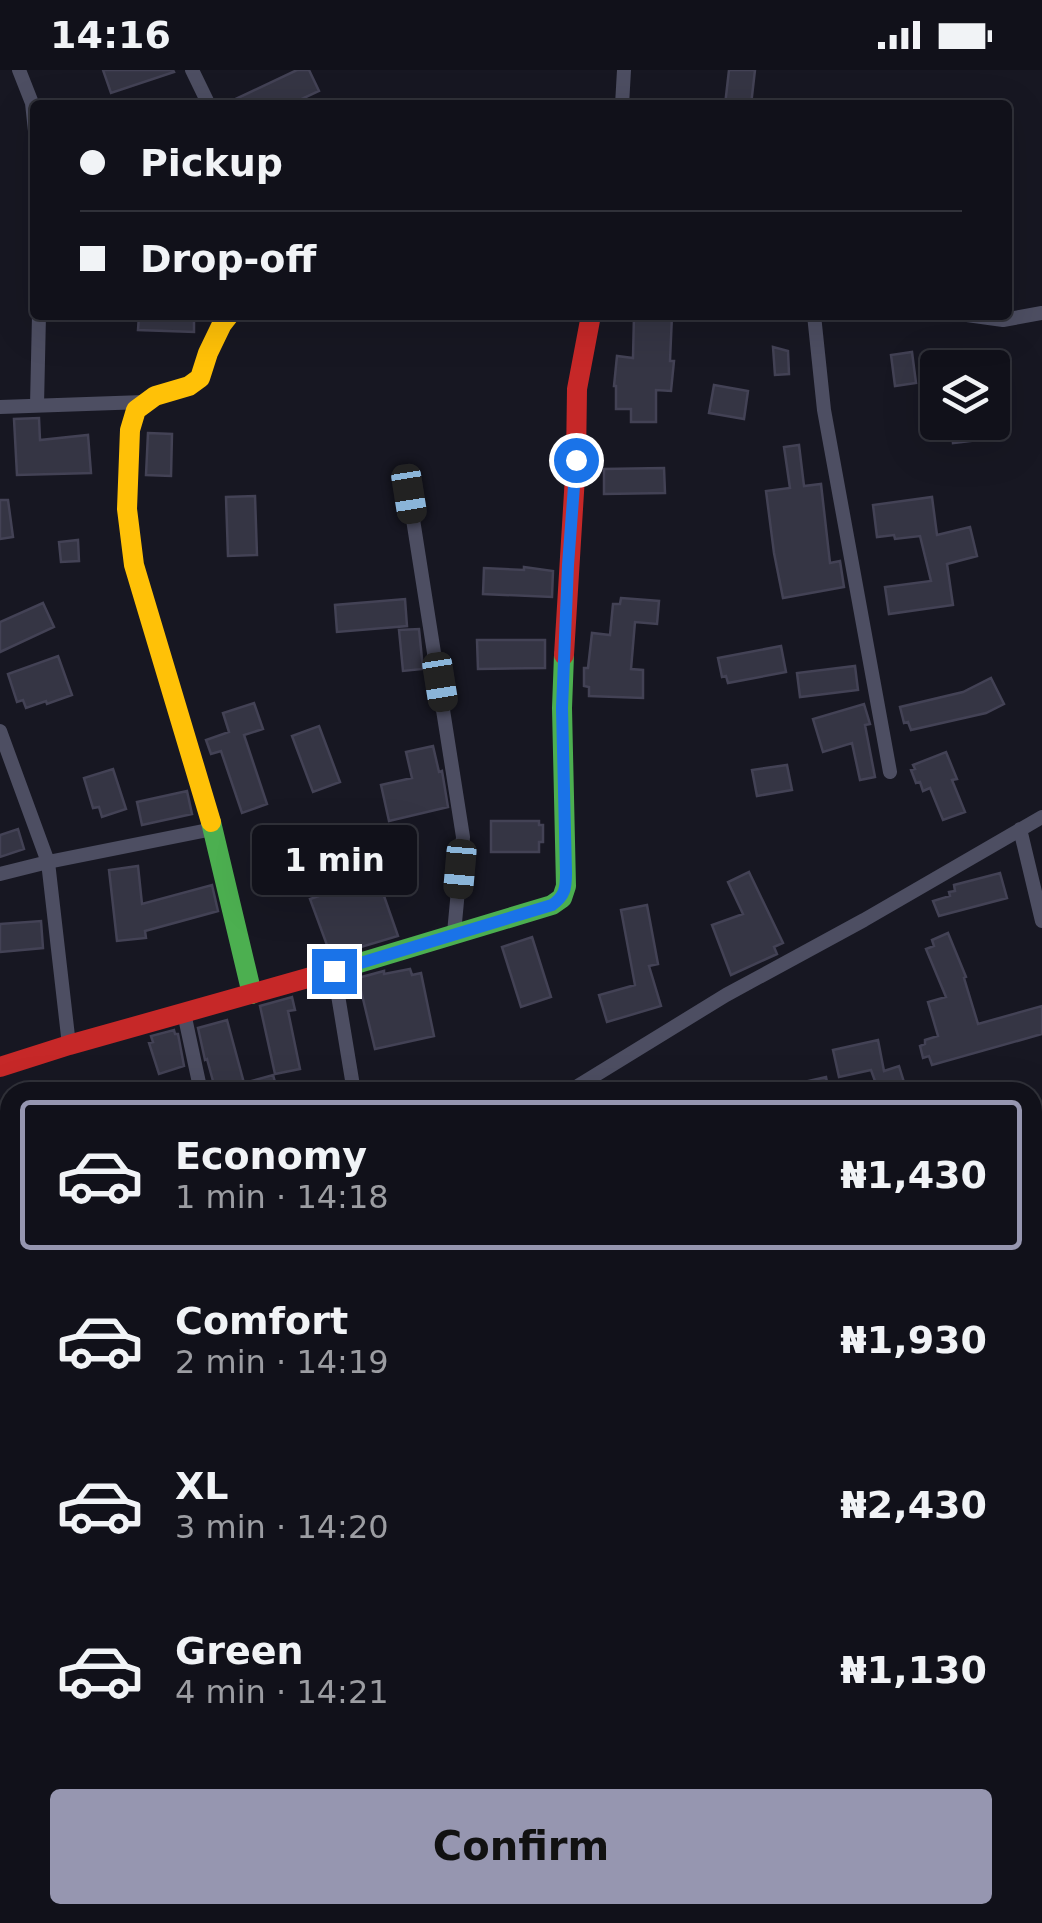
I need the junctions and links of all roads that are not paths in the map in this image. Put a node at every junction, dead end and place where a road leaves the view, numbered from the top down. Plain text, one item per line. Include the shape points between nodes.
1 (19, 70) edge
2 (192, 70) edge
3 (624, 70) edge
4 (31, 100) edge
5 (207, 100) edge
6 (622, 100) edge
7 (1042, 313) edge
8 (1012, 318) edge
9 (39, 320) edge
10 (225, 320) edge
11 (590, 320) edge
12 (815, 320) edge
13 (145, 402) junction
14 (37, 405) junction
15 (0, 406) edge
16 (409, 494) dead end
17 (0, 731) edge
18 (890, 772) dead end
19 (1042, 816) edge
20 (213, 829) junction
21 (1020, 830) junction
22 (48, 862) junction
23 (0, 874) edge
24 (1042, 921) edge
25 (454, 933) junction
26 (334, 971) junction
27 (252, 994) junction
28 (184, 1013) junction
29 (69, 1045) junction
30 (0, 1067) edge
31 (200, 1082) edge
32 (352, 1082) edge
33 (584, 1082) edge

1 - 4 street
2 - 5 street
3 - 6 street
7 - 8 street
9 - 14 street
10 - 13 street via 200,378
11 - 25 street via 578,389 565,637 566,886 552,905
12 - 18 street via 824,410
13 - 14 street
13 - 20 street via 130,430 127,509 134,564
14 - 15 street
16 - 25 street via 464,837
17 - 22 street
19 - 21 street
20 - 22 street
20 - 27 street
21 - 24 street
21 - 33 street
22 - 23 street
22 - 29 street
25 - 26 street
26 - 27 street
26 - 32 street
27 - 28 street
28 - 29 street
28 - 31 street
29 - 30 street

